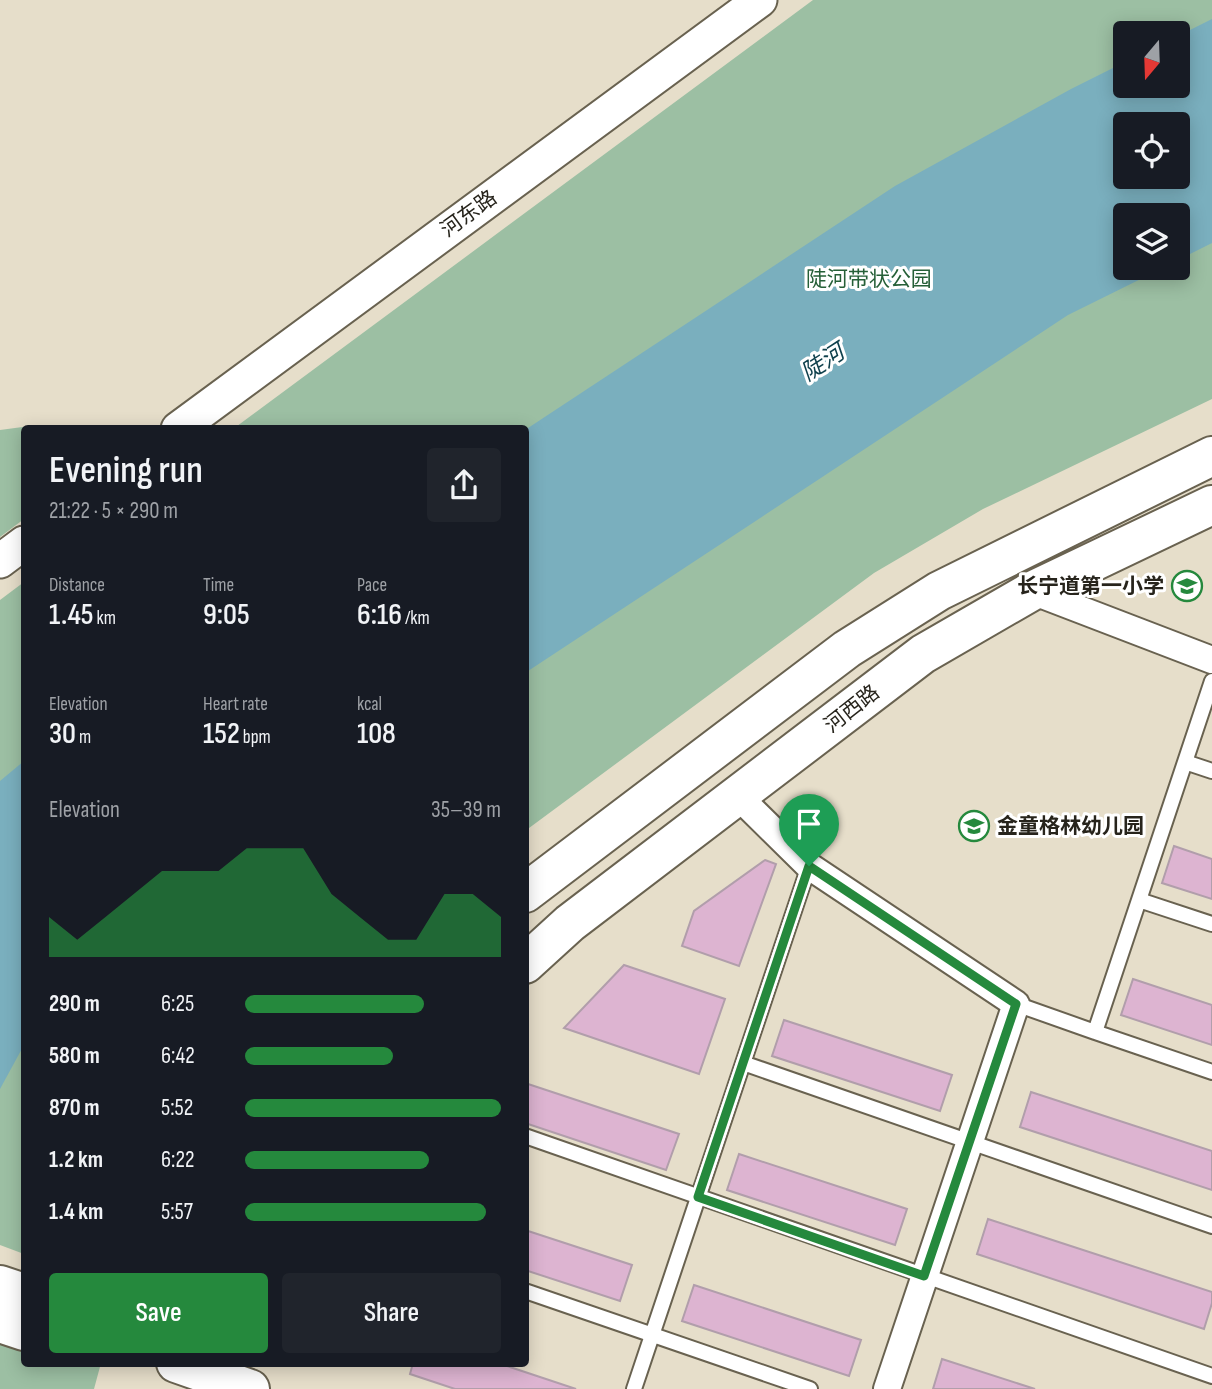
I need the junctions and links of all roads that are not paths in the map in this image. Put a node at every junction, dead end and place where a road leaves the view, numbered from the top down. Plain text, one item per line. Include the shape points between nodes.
1 (760, 0) edge
2 (183, 425) edge
3 (1212, 456) edge
4 (1212, 505) edge
5 (21, 545) edge
6 (0, 561) edge
7 (1032, 591) junction
8 (1212, 660) edge
9 (1212, 681) edge
10 (1185, 762) junction
11 (1212, 771) edge
12 (739, 797) junction
13 (809, 866) junction
14 (529, 890) edge
15 (1139, 900) junction
16 (1212, 925) edge
17 (529, 960) edge
18 (1016, 1004) junction
19 (1096, 1032) junction
20 (743, 1063) junction
21 (1212, 1072) edge
22 (529, 1137) edge
23 (970, 1142) junction
24 (698, 1197) junction
25 (1212, 1226) edge
26 (924, 1276) junction
27 (0, 1285) edge
28 (21, 1292) edge
29 (529, 1292) edge
30 (0, 1323) edge
31 (21, 1330) edge
32 (652, 1334) junction
33 (165, 1367) edge
34 (186, 1367) edge
35 (1212, 1376) edge
36 (214, 1379) edge
37 (157, 1389) edge
38 (250, 1389) edge
39 (634, 1389) edge
40 (810, 1389) edge
41 (887, 1389) edge

1 - 2 street, 河东路
3 - 14 main road via 939,591 847,649
4 - 7 main road, 河西路
5 - 6 street
7 - 8 street
7 - 12 main road, 河西路 via 923,654
9 - 10 lane
10 - 11 lane
10 - 15 lane
12 - 13 street
12 - 17 main road, 河西路 via 570,923
13 - 18 street
13 - 20 lane
15 - 16 lane
15 - 19 lane
18 - 19 lane
18 - 23 street
19 - 21 lane
20 - 23 lane
20 - 24 lane
22 - 24 lane
23 - 25 lane
23 - 26 street
24 - 26 lane
24 - 32 lane
26 - 35 lane
26 - 41 street
27 - 28 main road
29 - 32 lane
30 - 31 main road
32 - 39 lane
32 - 40 lane
33 - 37 main road
34 - 36 main road
36 - 38 main road

